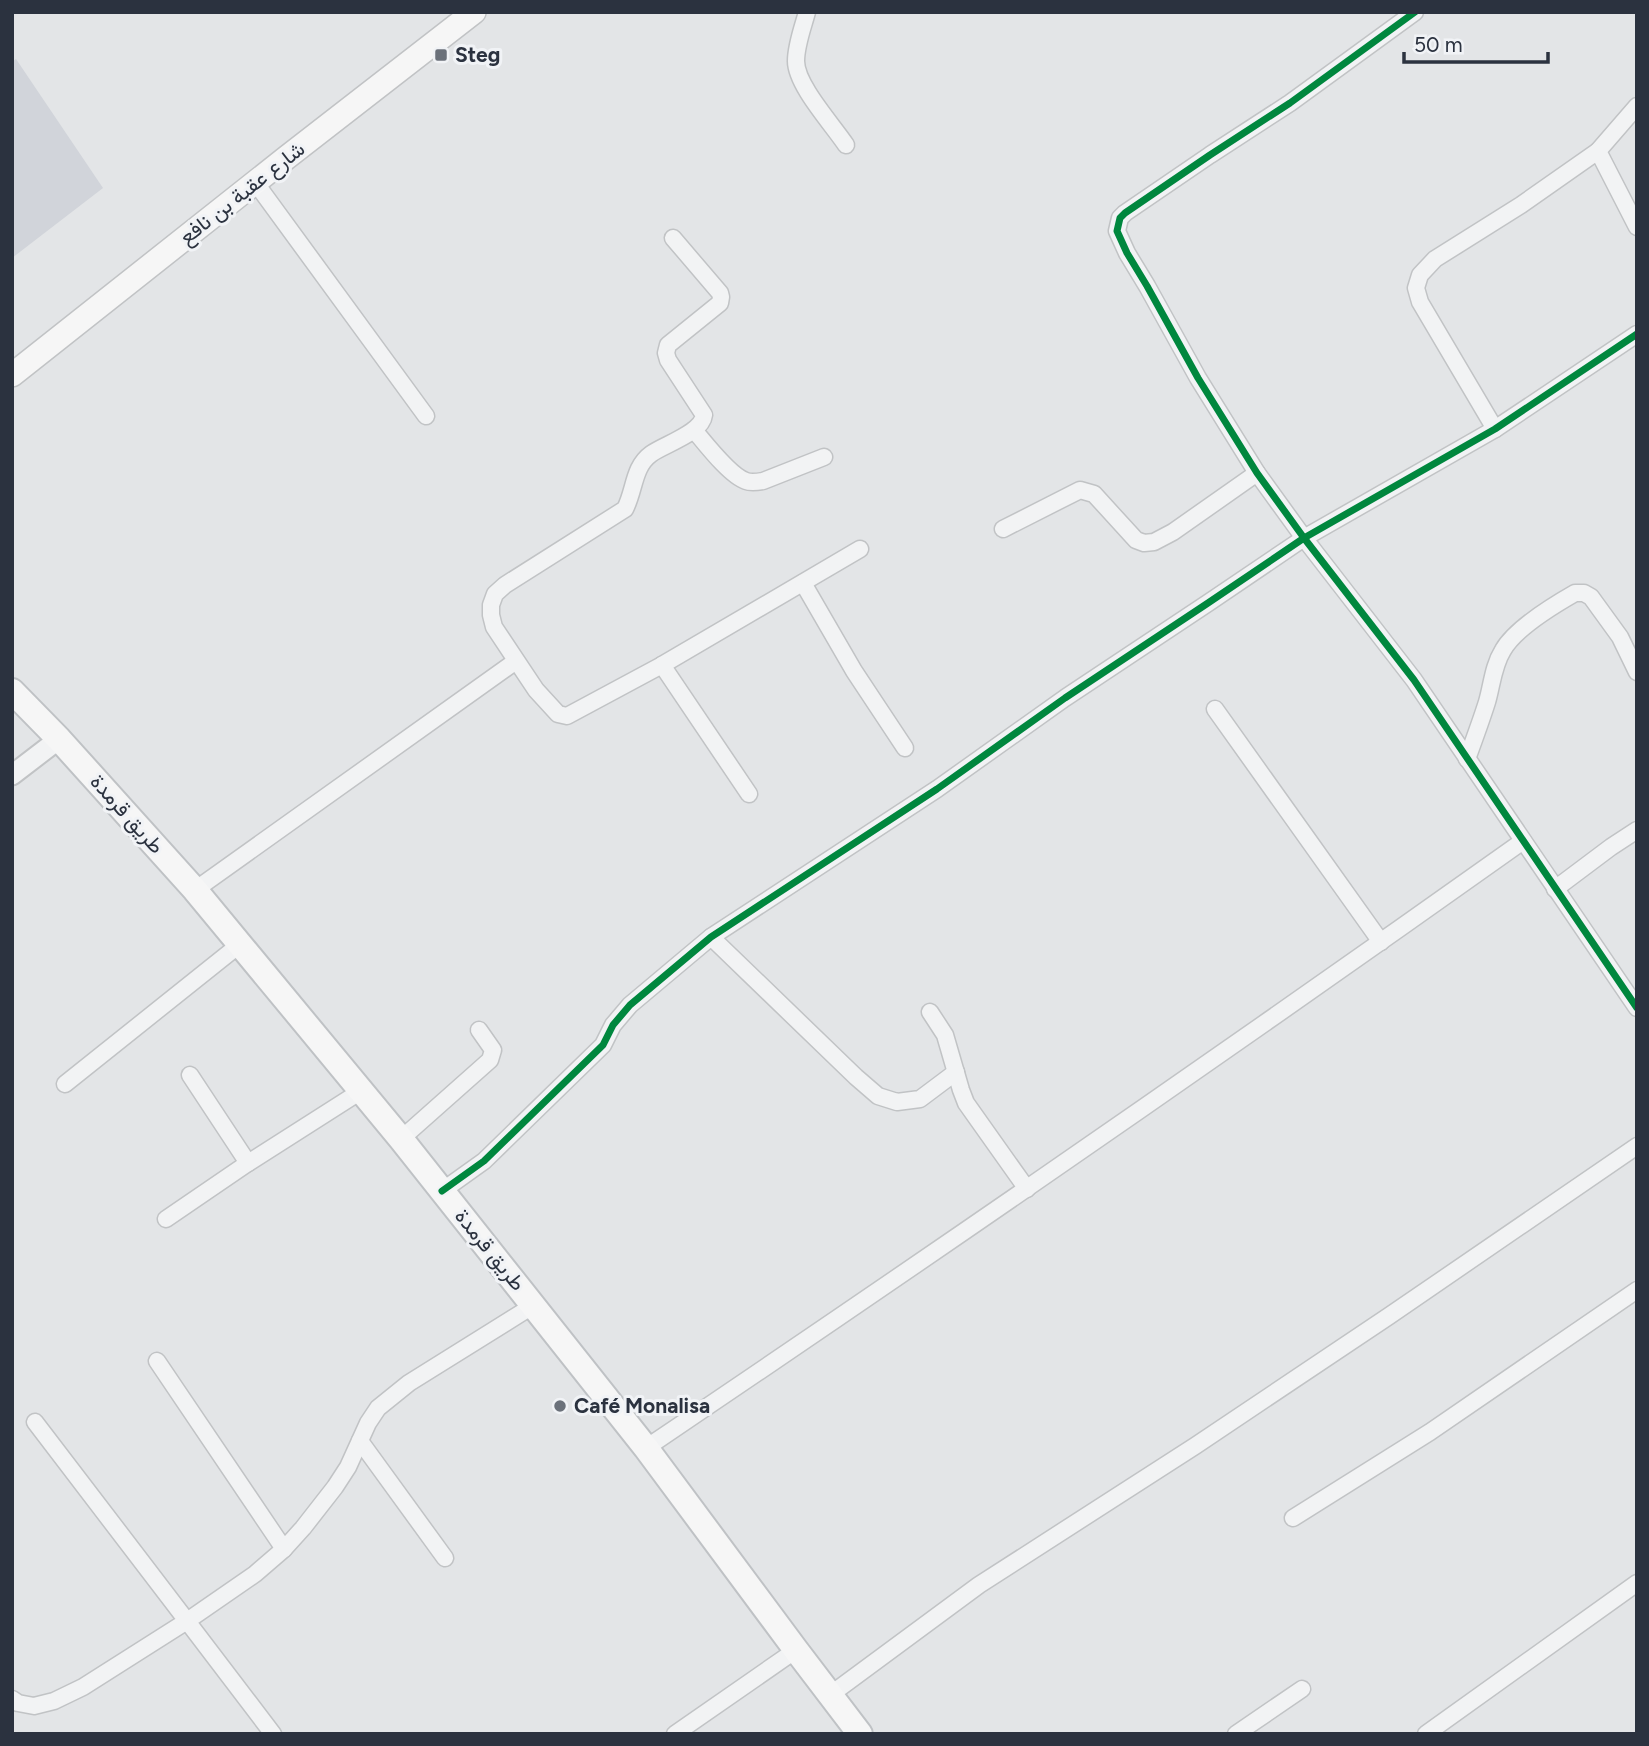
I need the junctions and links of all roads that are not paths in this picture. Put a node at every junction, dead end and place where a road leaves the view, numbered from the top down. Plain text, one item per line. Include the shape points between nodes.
1 (474, 12) edge
2 (807, 12) edge
3 (1415, 12) edge
4 (1637, 106) edge
5 (846, 145) dead end
6 (1598, 151) junction
7 (255, 182) junction
8 (1637, 227) edge
9 (673, 237) dead end
10 (1637, 334) edge
11 (12, 376) edge
12 (426, 416) dead end
13 (1495, 429) junction
14 (694, 430) junction
15 (824, 457) dead end
16 (1257, 473) junction
17 (1003, 529) dead end
18 (1304, 538) junction
19 (860, 549) dead end
20 (803, 583) junction
21 (516, 661) junction
22 (662, 665) junction
23 (1637, 672) edge
24 (12, 691) edge
25 (1215, 709) dead end
26 (59, 739) junction
27 (905, 748) dead end
28 (1467, 759) junction
29 (12, 775) edge
30 (749, 794) dead end
31 (1637, 830) edge
32 (1522, 841) junction
33 (1555, 889) junction
34 (195, 890) junction
35 (710, 937) junction
36 (1381, 942) junction
37 (239, 945) junction
38 (1637, 1008) edge
39 (930, 1012) dead end
40 (479, 1030) dead end
41 (956, 1072) junction
42 (190, 1075) dead end
43 (65, 1084) dead end
44 (361, 1091) junction
45 (401, 1139) junction
46 (1637, 1146) edge
47 (248, 1163) junction
48 (1027, 1189) junction
49 (442, 1191) junction
50 (166, 1219) dead end
51 (1637, 1290) edge
52 (534, 1305) junction
53 (157, 1361) dead end
54 (35, 1422) dead end
55 (360, 1441) junction
56 (646, 1448) junction
57 (1293, 1518) dead end
58 (284, 1549) junction
59 (445, 1558) dead end
60 (1637, 1583) edge
61 (187, 1621) junction
62 (796, 1650) junction
63 (1302, 1689) dead end
64 (830, 1695) junction
65 (12, 1699) edge
66 (273, 1734) edge
67 (675, 1734) edge
68 (860, 1734) edge
69 (1236, 1734) edge
70 (1426, 1734) edge

1 - 7 main road, شارع عقبة بن نافع
2 - 5 street via 797,70
3 - 16 street via 1290,103 1125,213 1117,224 1127,253
4 - 6 street
6 - 8 street
6 - 13 street via 1435,260 1420,275 1416,288 1420,302
7 - 11 main road, شارع عقبة بن نافع
7 - 12 street
9 - 14 street via 721,298 668,345 666,353 704,415
10 - 13 street
13 - 18 street
14 - 15 street via 735,476 745,481 762,481
14 - 21 street via 642,461 625,509 495,593 491,605 494,627
16 - 17 street via 1154,542 1136,540 1094,494 1080,490
16 - 18 street
18 - 28 street via 1414,680
18 - 35 street via 937,789
19 - 20 street
20 - 22 street
20 - 27 street
21 - 22 street via 550,706 566,716
21 - 34 street
22 - 30 street
23 - 28 street via 1620,637 1591,597 1575,593 1527,626 1502,650
24 - 26 main road, طريق قرمدة
25 - 36 street
26 - 29 street
26 - 34 main road, طريق قرمدة
28 - 32 street
31 - 33 street
32 - 33 street
32 - 36 street
33 - 38 street
34 - 37 main road, طريق قرمدة
35 - 41 street via 878,1096 897,1102 920,1099
35 - 49 street via 630,1005 603,1045 484,1161
36 - 48 street
37 - 43 street
37 - 44 main road, طريق قرمدة
39 - 41 street via 945,1035
40 - 45 street via 493,1050 490,1060
41 - 48 street via 974,1116
42 - 47 street
44 - 45 main road, طريق قرمدة
44 - 47 street
45 - 49 main road, طريق قرمدة
46 - 64 street via 1378,1324 979,1585
47 - 50 street
48 - 56 street
49 - 52 main road, طريق قرمدة
51 - 57 street via 1430,1433
52 - 55 street via 389,1398 373,1415
52 - 56 main road, طريق قرمدة
53 - 58 street
54 - 61 street
55 - 58 street via 335,1487
55 - 59 street
56 - 62 main road, طريق قرمدة
58 - 61 street
60 - 70 street
61 - 65 street via 54,1701 34,1706
61 - 66 street
62 - 64 main road, طريق قرمدة
62 - 67 street
63 - 69 street
64 - 68 main road, طريق قرمدة

